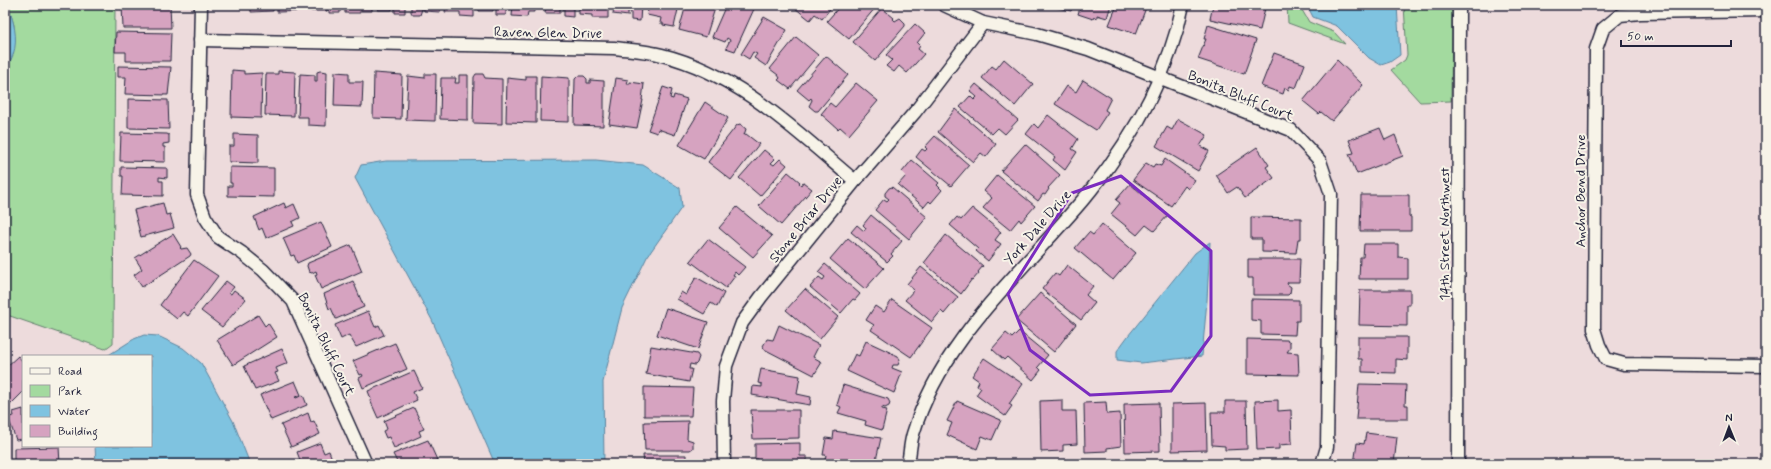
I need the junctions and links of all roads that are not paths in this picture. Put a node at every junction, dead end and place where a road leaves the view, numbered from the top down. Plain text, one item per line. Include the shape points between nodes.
1 (202, 5) edge
2 (944, 5) edge
3 (1183, 5) edge
4 (1459, 5) edge
5 (1766, 11) edge
6 (983, 23) junction
7 (200, 40) junction
8 (1160, 79) junction
9 (855, 181) junction
10 (1766, 366) edge
11 (366, 464) edge
12 (724, 464) edge
13 (908, 464) edge
14 (1322, 464) edge
15 (1458, 464) edge

1 - 7 street, Bonita Bluff Court
2 - 6 street, Bonita Bluff Court
3 - 8 street, York Dale Drive via 1179,26
4 - 15 street, 14th Street Northwest
5 - 10 street, Anchor Bend Drive via 1620,15 1603,29 1596,49 1594,329 1598,345 1606,359 1624,364
6 - 8 street, Bonita Bluff Court via 1037,34 1088,49
6 - 9 street, Stone Briar Drive via 914,112
7 - 9 street, Raven Glen Drive via 614,48 662,55 708,71 738,88 774,113
7 - 11 street, Bonita Bluff Court via 197,195 218,237 263,270 293,301
8 - 13 street, York Dale Drive via 1123,144 1091,190 982,312 951,354 930,388 913,435
8 - 14 street, Bonita Bluff Court via 1291,130 1320,161 1331,194 1327,446
9 - 12 street, Stone Briar Drive via 742,323 726,366 723,401

